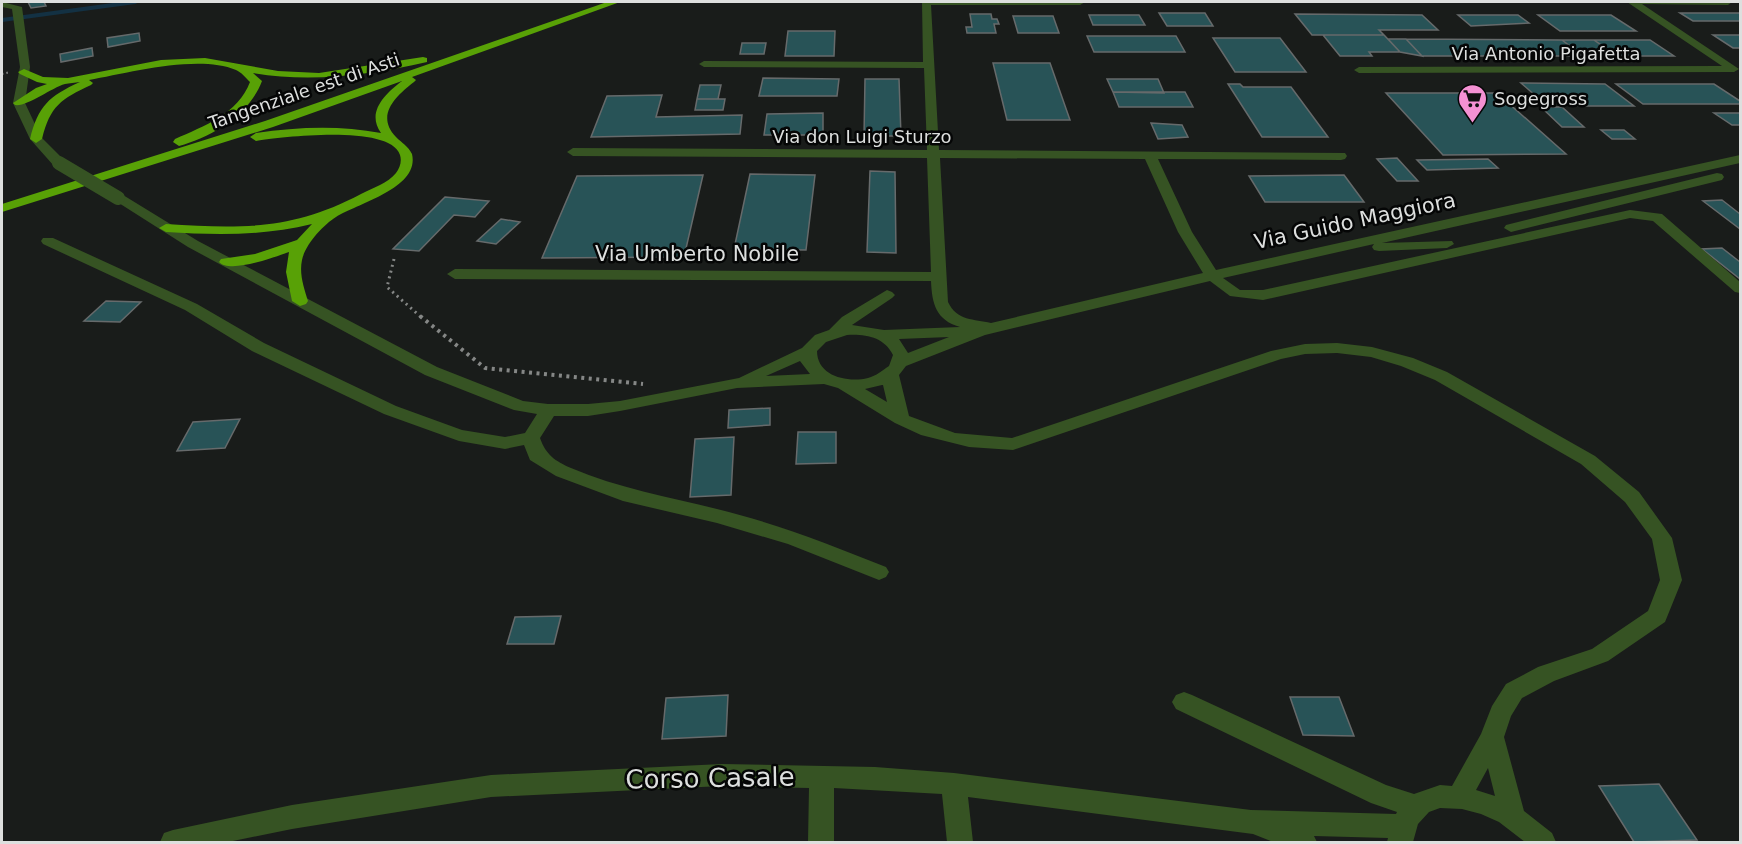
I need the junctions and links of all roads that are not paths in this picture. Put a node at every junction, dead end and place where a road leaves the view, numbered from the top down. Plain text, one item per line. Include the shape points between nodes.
1 (8, 2) edge
2 (589, 2) edge
3 (615, 2) edge
4 (926, 2) edge
5 (1080, 2) edge
6 (1632, 2) edge
7 (1644, 2) edge
8 (1728, 2) edge
9 (2, 3) edge
10 (428, 64) junction
11 (704, 64) dead end
12 (930, 65) junction
13 (240, 67) junction
14 (129, 69) junction
15 (1359, 70) dead end
16 (1737, 71) edge
17 (24, 72) junction
18 (68, 81) junction
19 (58, 97) junction
20 (20, 103) junction
21 (36, 139) junction
22 (391, 139) junction
23 (180, 147) junction
24 (573, 152) dead end
25 (933, 154) junction
26 (1150, 156) junction
27 (1341, 156) dead end
28 (1740, 159) edge
29 (1740, 172) edge
30 (2, 198) edge
31 (2, 208) edge
32 (330, 215) junction
33 (166, 228) junction
34 (265, 230) junction
35 (48, 241) dead end
36 (300, 244) junction
37 (1341, 248) junction
38 (226, 262) junction
39 (455, 274) dead end
40 (896, 276) junction
41 (1211, 276) junction
42 (938, 277) junction
43 (1740, 289) edge
44 (887, 295) junction
45 (300, 301) junction
46 (987, 329) junction
47 (836, 332) junction
48 (880, 334) junction
49 (808, 351) junction
50 (896, 369) junction
51 (823, 379) junction
52 (737, 384) junction
53 (845, 385) junction
54 (548, 410) junction
55 (901, 419) junction
56 (531, 438) junction
57 (879, 572) dead end
58 (1184, 702) dead end
59 (1492, 737) junction
60 (822, 776) junction
61 (954, 784) junction
62 (1459, 796) junction
63 (1513, 816) junction
64 (1251, 822) junction
65 (1406, 825) edge
66 (173, 843) edge
67 (821, 843) edge
68 (960, 843) edge
69 (1304, 843) edge
70 (1543, 843) edge

1 - 9 street
2 - 10 highway, Tangenziale est di Asti
3 - 10 highway, Tangenziale est di Asti
4 - 5 street
4 - 12 street
6 - 16 street
7 - 8 street
9 - 17 street via 17,7
10 - 13 highway via 319,76 291,76
10 - 22 highway via 389,96 381,111 382,125
10 - 23 highway, Tangenziale est di Asti
11 - 12 street
12 - 25 street
13 - 14 highway via 197,61
13 - 23 highway via 256,81 253,93 244,104
14 - 18 highway
14 - 19 highway
15 - 16 street, Via Antonio Pigafetta
17 - 18 highway via 41,80
17 - 20 street
18 - 20 highway via 40,90
19 - 20 highway
19 - 21 highway via 42,114
20 - 21 street
21 - 33 street, bridge via 59,163
22 - 23 highway via 362,132 320,130
22 - 32 highway via 404,147 407,155 400,177
23 - 30 highway, Tangenziale est di Asti
23 - 31 highway, Tangenziale est di Asti
24 - 25 street, Via don Luigi Sturzo
25 - 26 street, Via don Luigi Sturzo
25 - 42 street
26 - 27 street, Via don Luigi Sturzo
26 - 41 street
28 - 37 street, Via Guido Maggiora
29 - 37 street via 1439,246
32 - 34 highway
32 - 36 highway
33 - 34 highway
33 - 38 street
34 - 38 highway
35 - 56 street via 191,307 258,347 390,410 459,435 505,443
36 - 38 highway via 257,258
36 - 45 highway via 292,268
37 - 41 street, Via Guido Maggiora
38 - 45 street
39 - 40 street, Via Umberto Nobile
40 - 42 street, Via Umberto Nobile
40 - 44 street
41 - 43 street via 1235,293 1263,295 1630,214 1657,217
41 - 46 street, Via Guido Maggiora
42 - 46 street via 943,311 953,321
44 - 47 street
44 - 48 street
45 - 54 street via 431,371 520,406
46 - 48 street, Via Guido Maggiora
46 - 50 street, Via Guido Maggiora
47 - 48 street
47 - 49 street via 814,342
48 - 50 street via 899,347
49 - 51 street via 809,366
49 - 52 street
50 - 53 street via 870,383
50 - 55 street via 894,398
51 - 52 street
51 - 53 street
52 - 54 street via 620,406
53 - 55 street
54 - 56 street
55 - 59 street via 943,437 977,444 1013,444 1305,349 1372,352 1416,365 1477,395 1588,460 1632,497 1662,538 1671,580 1657,616 1600,655 1546,674 1515,691 1500,713
56 - 57 street via 537,456 563,472 630,496 795,538
58 - 65 street via 1380,795
59 - 62 street
59 - 63 street
60 - 61 street, Corso Casale
60 - 66 street, Corso Casale via 722,775 491,786 292,818
60 - 67 street
61 - 64 street, Corso Casale
61 - 68 street
62 - 63 street
62 - 65 street via 1435,797
63 - 70 street
64 - 65 street, Corso Casale
64 - 69 street, Corso Casale

